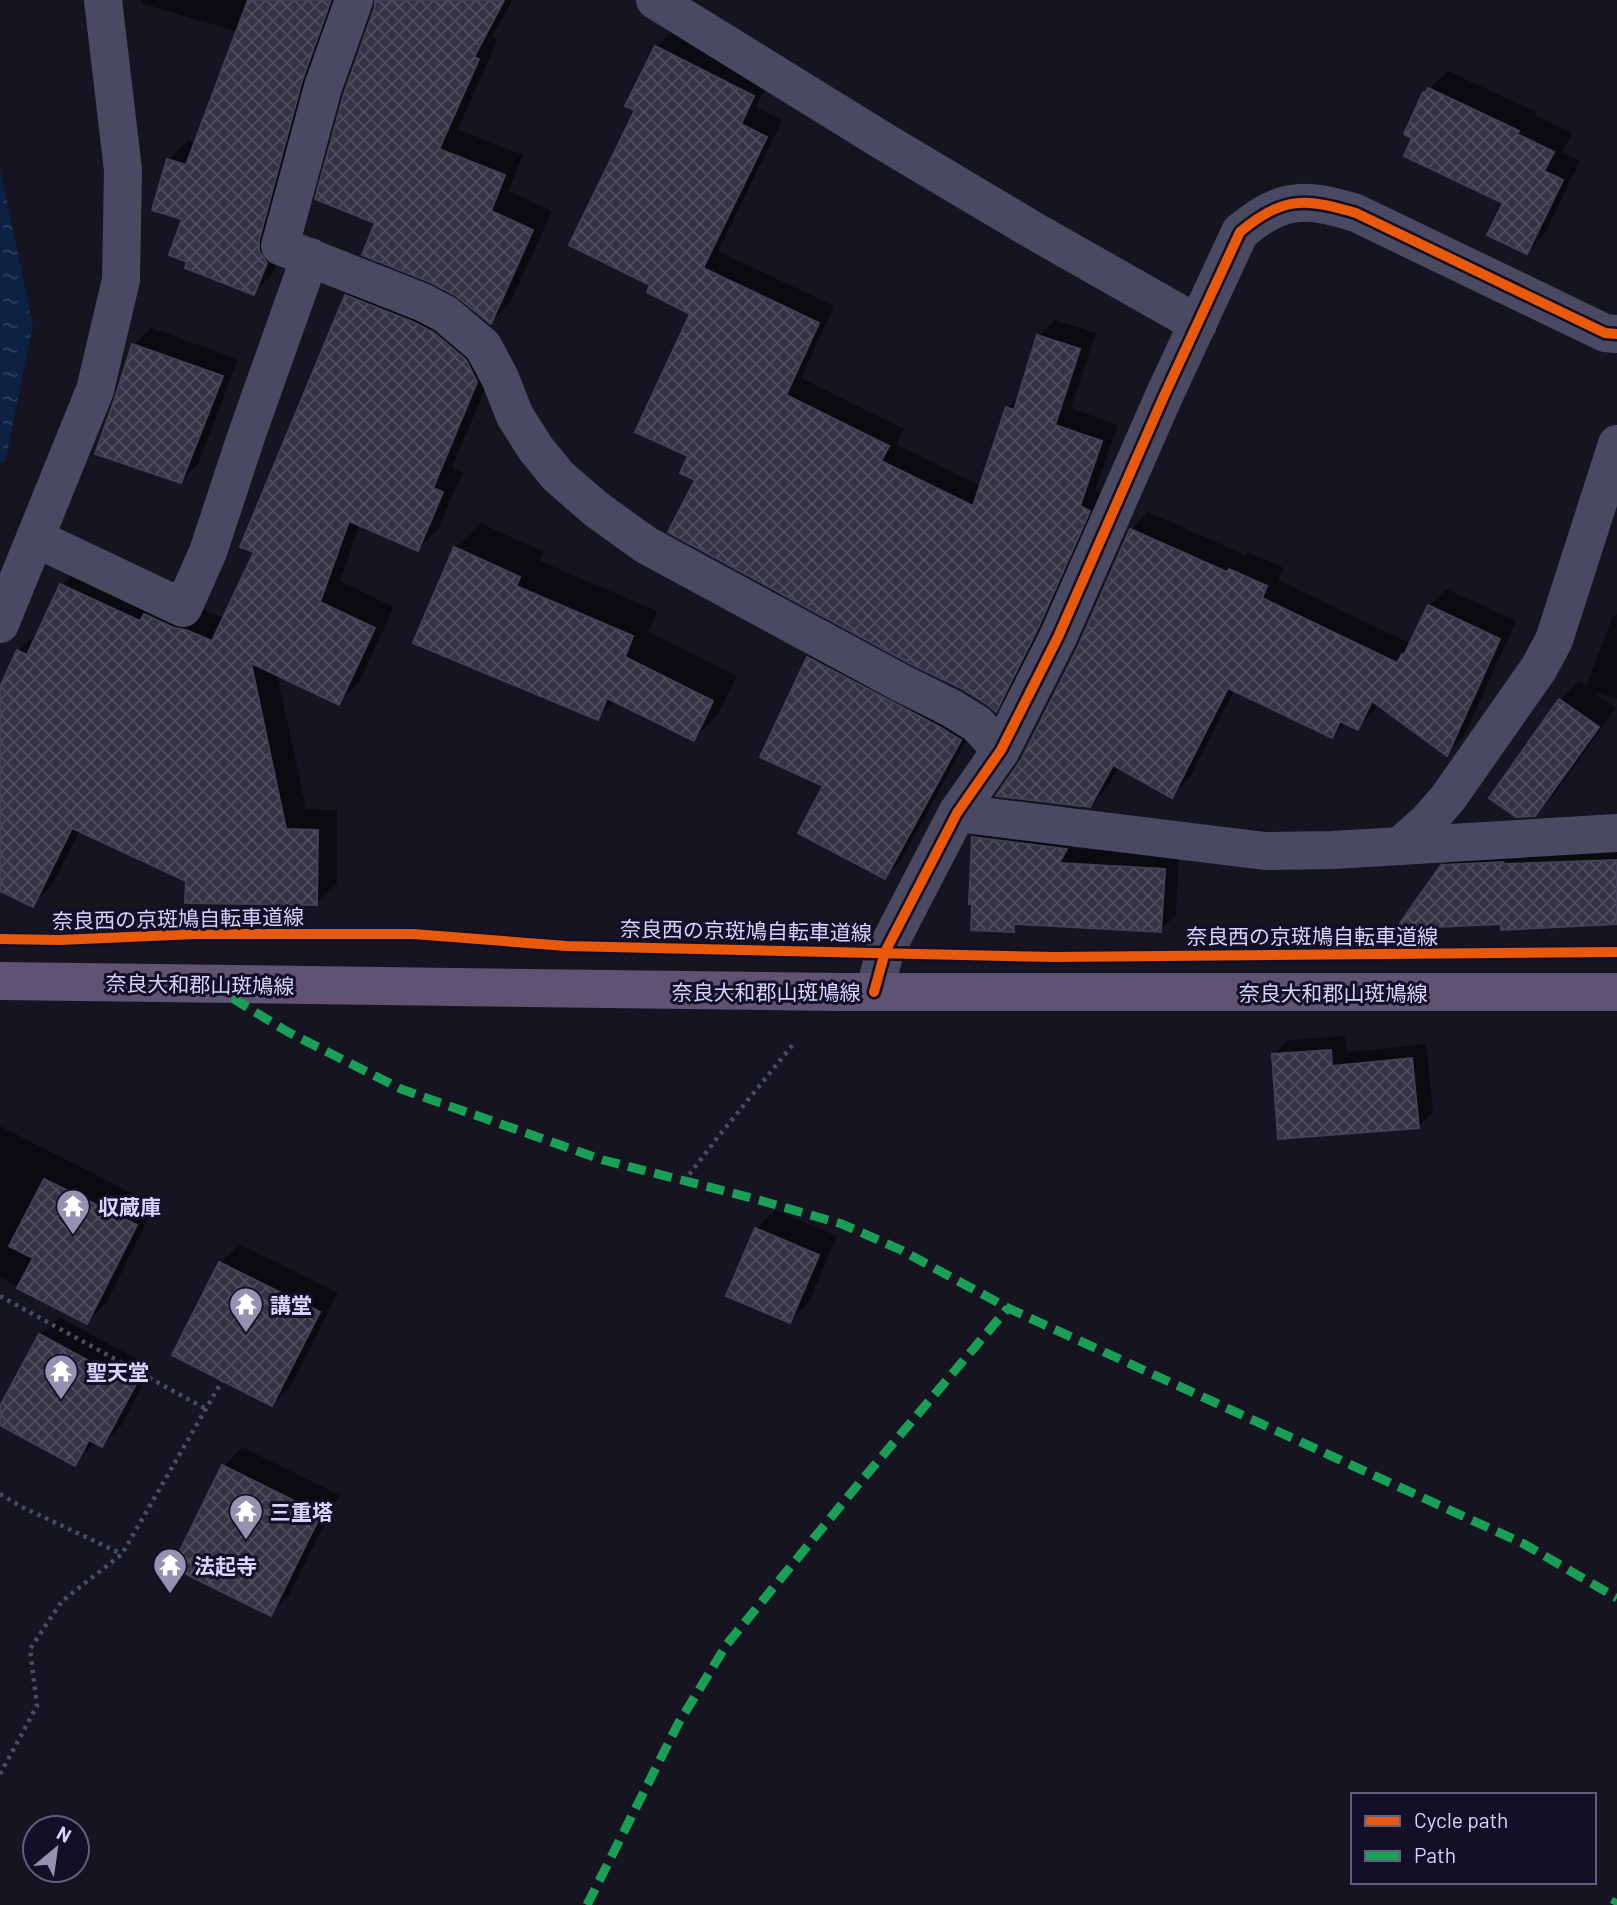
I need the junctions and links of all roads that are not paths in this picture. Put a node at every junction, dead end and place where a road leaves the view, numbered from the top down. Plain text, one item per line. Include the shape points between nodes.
1 (103, 0) edge
2 (354, 0) edge
3 (655, 0) edge
4 (310, 257) junction
5 (1198, 324) junction
6 (1613, 337) edge
7 (1617, 444) edge
8 (35, 538) junction
9 (0, 624) edge
10 (1001, 750) junction
11 (957, 813) junction
12 (1617, 833) edge
13 (1400, 846) junction
14 (0, 981) edge
15 (874, 992) junction
16 (1617, 992) edge

1 - 8 street via 123,170 121,280 96,390
2 - 4 street via 323,87 280,246
3 - 5 street via 883,141
4 - 8 street via 208,552 183,608
4 - 10 street via 422,302 445,314 483,346 515,416 558,476 646,545 951,708 977,724
5 - 6 street via 1240,232 1277,207 1304,202 1356,213
5 - 10 street via 1058,637
7 - 13 street via 1555,640 1448,798
8 - 9 street
10 - 11 street
11 - 13 street via 1265,850
11 - 15 street via 886,952
12 - 13 street
14 - 15 main road, 奈良大和郡山斑鳩線
15 - 16 main road, 奈良大和郡山斑鳩線

